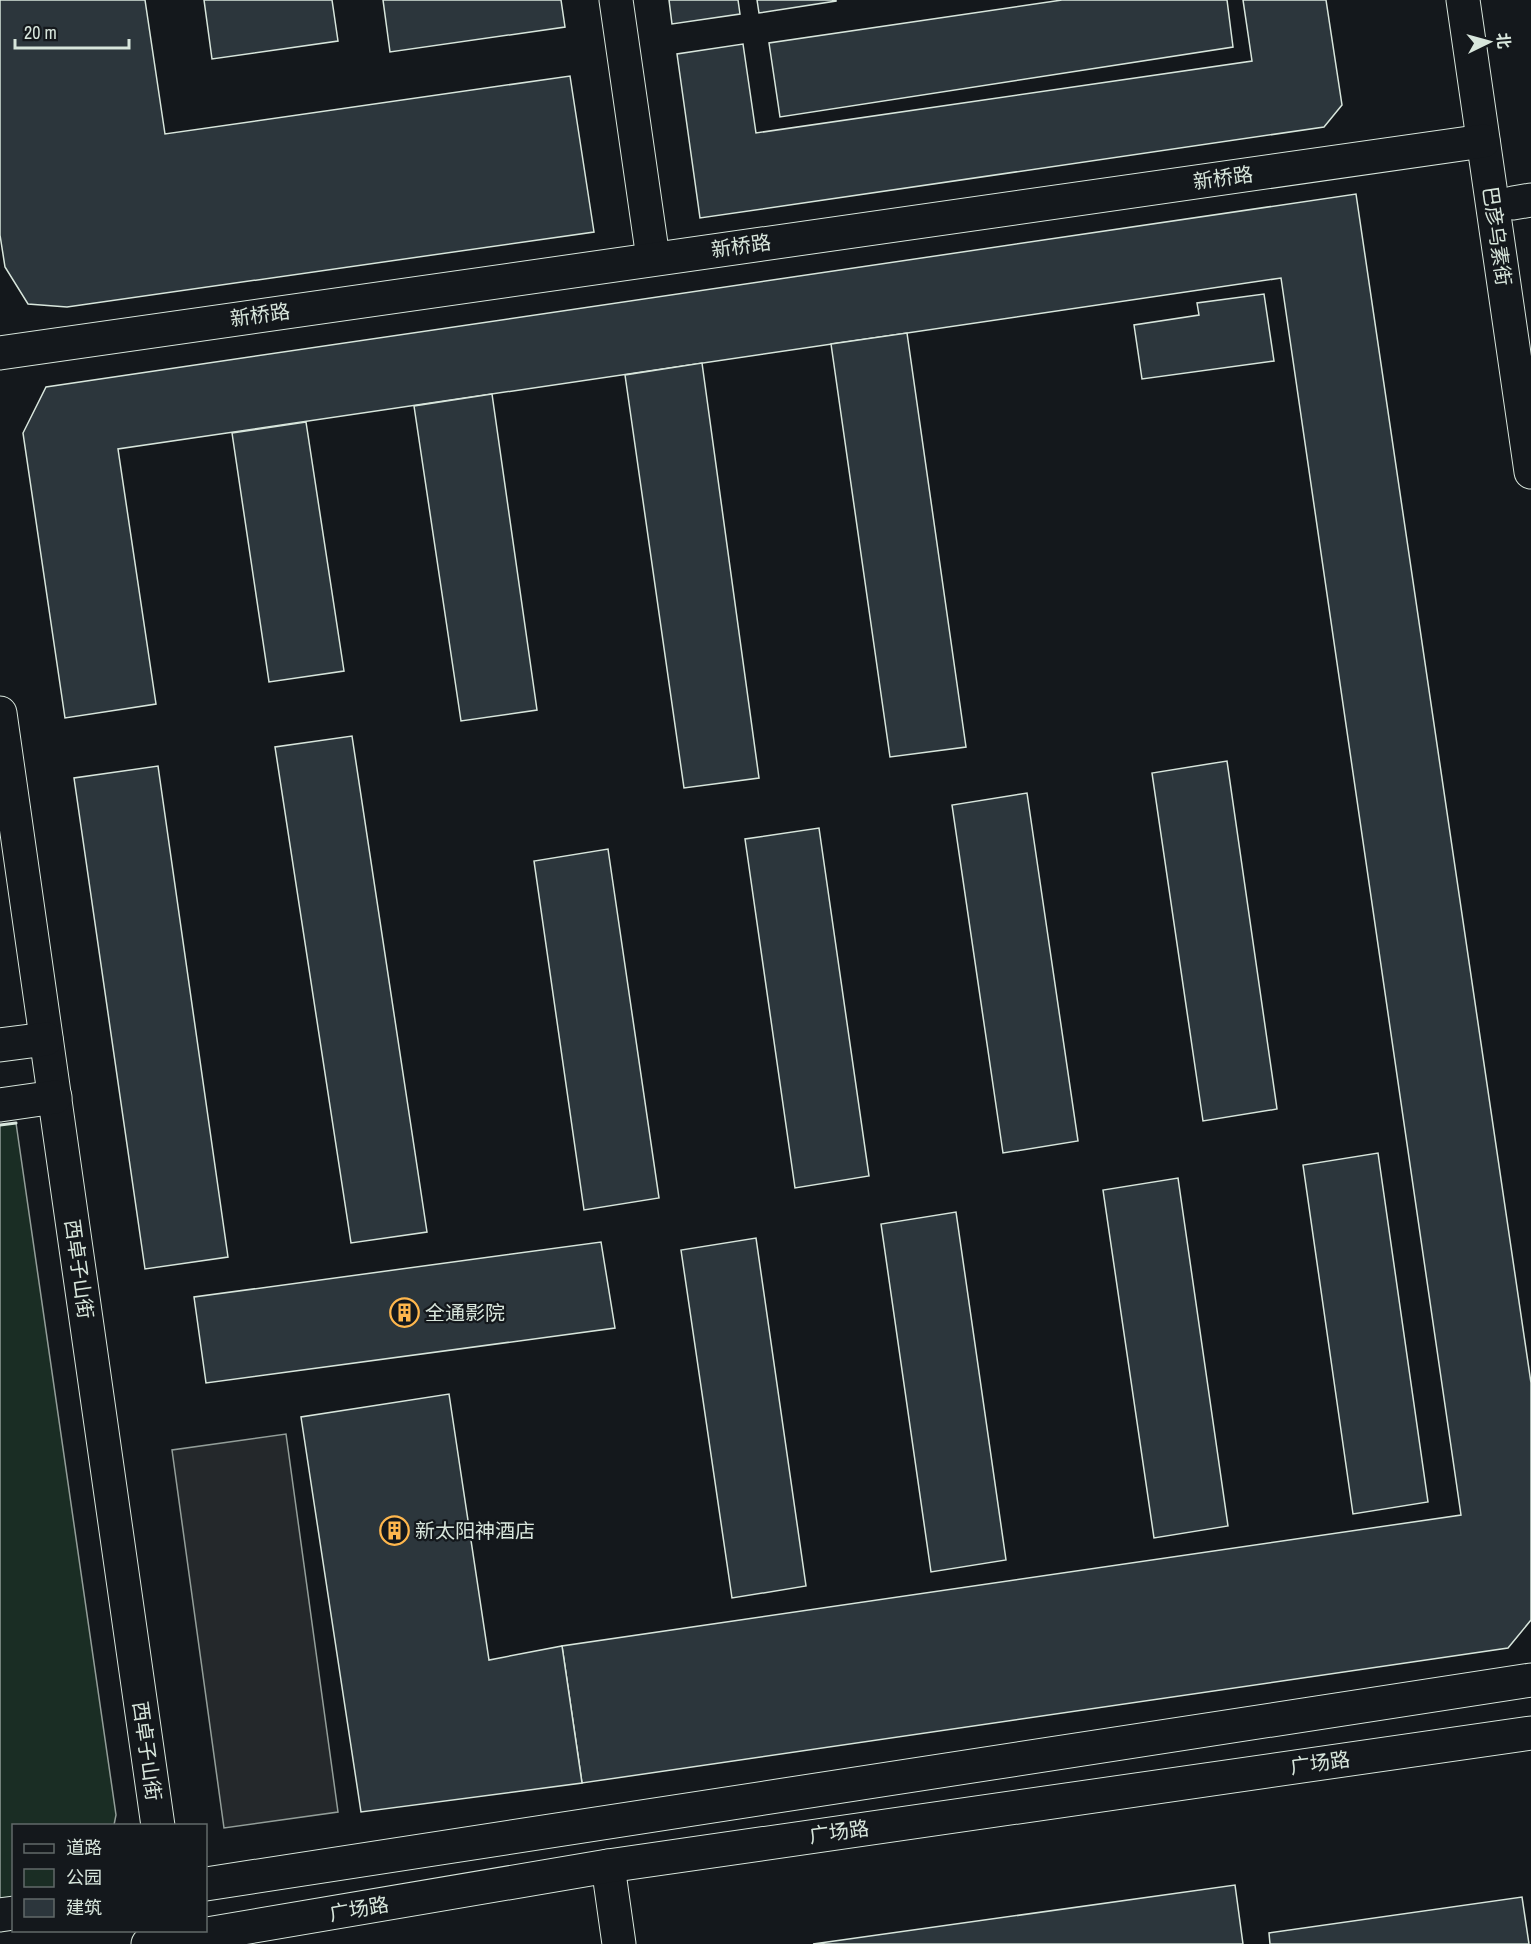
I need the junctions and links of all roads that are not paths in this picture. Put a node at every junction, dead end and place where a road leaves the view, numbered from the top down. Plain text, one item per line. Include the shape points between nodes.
1 (616, 0) edge
2 (1463, 0) edge
3 (1483, 0) edge
4 (1483, 141) junction
5 (1522, 202) edge
6 (653, 258) junction
7 (1531, 330) edge
8 (0, 353) edge
9 (1531, 472) edge
10 (0, 713) edge
11 (46, 1039) junction
12 (0, 1046) edge
13 (55, 1097) junction
14 (0, 1105) edge
15 (1531, 1680) edge
16 (1531, 1733) edge
17 (158, 1824) edge
18 (608, 1866) junction
19 (207, 1884) edge
20 (168, 1940) edge
21 (619, 1944) edge

1 - 6 street
2 - 4 street, 巴彦乌素街
3 - 5 street, 巴彦乌素街
4 - 6 street, 新桥路
4 - 9 street, 巴彦乌素街
5 - 7 street, 巴彦乌素街
6 - 8 street, 新桥路
10 - 11 street, 西卓子山街
11 - 12 street
11 - 13 street, 西卓子山街
13 - 14 street
13 - 17 street, 西卓子山街
15 - 19 street
16 - 18 street, 广场路
18 - 20 street, 广场路
18 - 21 street

